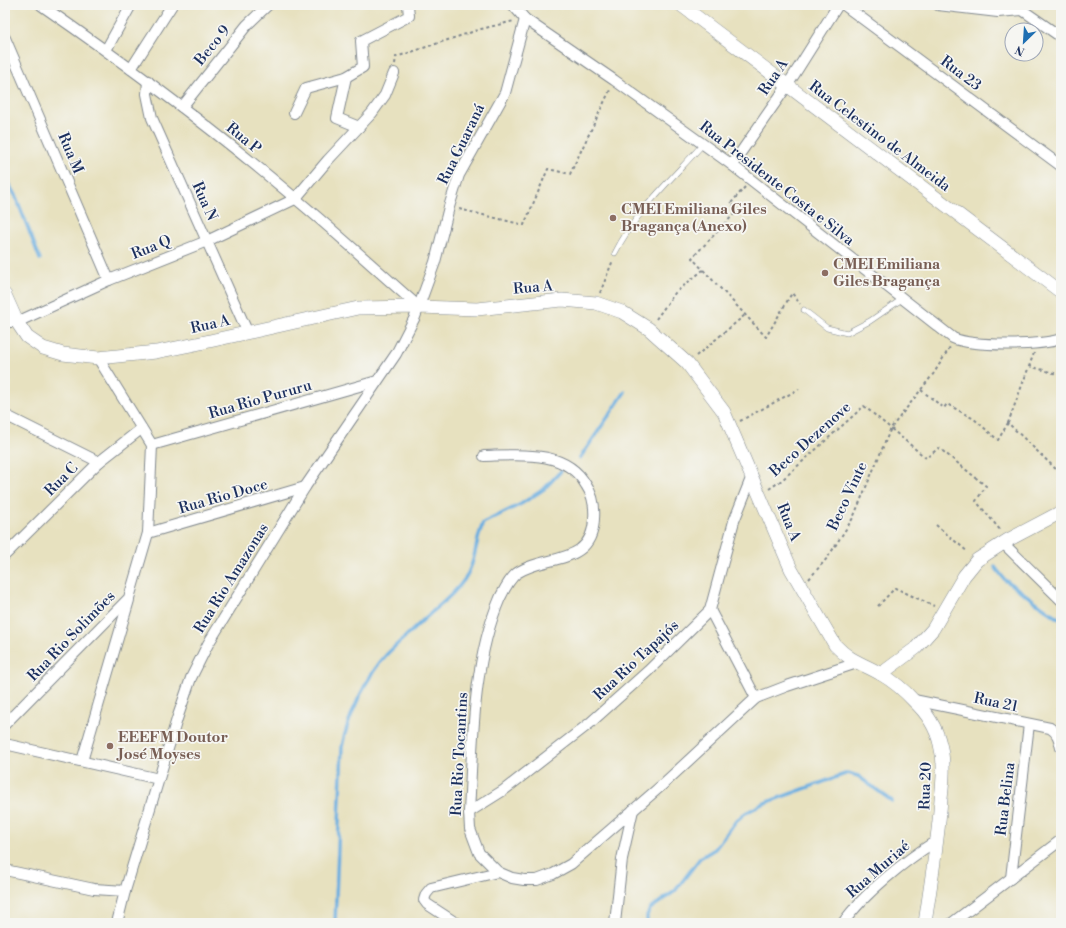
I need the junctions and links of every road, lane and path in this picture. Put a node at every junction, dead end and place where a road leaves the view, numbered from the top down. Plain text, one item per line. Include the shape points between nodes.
1 (41, 5) edge
2 (131, 5) edge
3 (172, 5) edge
4 (268, 5) edge
5 (408, 5) edge
6 (513, 5) edge
7 (681, 5) edge
8 (838, 5) edge
9 (844, 5) edge
10 (938, 5) edge
11 (1019, 8) edge
12 (525, 19) junction
13 (1061, 37) edge
14 (5, 38) edge
15 (106, 50) junction
16 (131, 69) junction
17 (394, 72) joint
18 (346, 76) junction
19 (614, 80) junction
20 (148, 81) junction
21 (787, 86) junction
22 (182, 106) junction
23 (294, 113) dead end
24 (359, 127) junction
25 (703, 144) junction
26 (732, 165) junction
27 (1061, 166) edge
28 (751, 180) junction
29 (296, 199) junction
30 (449, 206) junction
31 (207, 240) junction
32 (615, 253) joint
33 (703, 270) junction
34 (109, 280) junction
35 (1061, 292) edge
36 (5, 295) edge
37 (902, 298) junction
38 (596, 303) junction
39 (419, 307) junction
40 (804, 310) joint
41 (745, 315) junction
42 (11, 322) edge
43 (649, 329) junction
44 (247, 331) junction
45 (955, 339) junction
46 (1038, 342) junction
47 (1058, 342) edge
48 (98, 358) junction
49 (687, 363) junction
50 (1029, 366) junction
51 (1061, 375) edge
52 (377, 381) junction
53 (799, 389) dead end
54 (921, 390) junction
55 (5, 415) edge
56 (1008, 423) junction
57 (731, 427) junction
58 (891, 428) junction
59 (141, 429) junction
60 (152, 446) junction
61 (484, 456) dead end
62 (99, 462) junction
63 (1061, 474) edge
64 (752, 476) junction
65 (305, 487) junction
66 (760, 493) junction
67 (1061, 512) edge
68 (936, 525) dead end
69 (148, 533) junction
70 (1006, 542) junction
71 (5, 555) edge
72 (976, 560) junction
73 (801, 587) junction
74 (129, 598) junction
75 (1061, 600) edge
76 (878, 606) dead end
77 (710, 610) junction
78 (944, 611) junction
79 (857, 663) junction
80 (881, 674) junction
81 (756, 698) junction
82 (914, 700) junction
83 (5, 724) edge
84 (1029, 724) junction
85 (5, 744) edge
86 (1061, 748) edge
87 (82, 761) junction
88 (159, 779) junction
89 (633, 810) junction
90 (469, 812) junction
91 (1061, 840) edge
92 (936, 841) junction
93 (5, 870) edge
94 (498, 872) junction
95 (1011, 878) junction
96 (125, 891) junction
97 (117, 923) edge
98 (456, 923) edge
99 (615, 923) edge
100 (843, 923) edge
101 (925, 923) edge
102 (952, 923) edge

1 - 15 street, Rua P
2 - 15 street
3 - 16 street
4 - 22 street, Beco 9 via 247,25
5 - 18 street via 409,16 361,41 362,67
6 - 12 street, Rua Presidente Costa e Silva
7 - 21 street, Rua Celestino de Almeida
8 - 21 street, Rua A
9 - 27 street, Rua 23
10 - 11 street via 998,12
11 - 13 street
12 - 17 path via 481,29 396,57
12 - 19 street, Rua Presidente Costa e Silva
12 - 30 street, Rua Guaraná via 505,93 459,175
14 - 34 street, Rua M
15 - 16 street, Rua P
16 - 20 street, Rua P
17 - 24 street via 385,95
18 - 23 street via 306,88
18 - 24 street via 337,118
19 - 25 street, Rua Presidente Costa e Silva
19 - 30 path via 570,174 548,168 524,225
20 - 22 street, Rua P
20 - 31 street, Rua N via 146,94 152,118
21 - 26 street, Rua A
21 - 35 street, Rua Celestino de Almeida
22 - 29 street, Rua P
24 - 29 street
25 - 26 street, Rua Presidente Costa e Silva
25 - 32 lane via 642,212 626,232
26 - 28 street, Rua Presidente Costa e Silva
28 - 33 path via 731,203 738,210 692,258
28 - 37 street, Rua Presidente Costa e Silva
29 - 31 street, Rua Q
29 - 39 street, Rua P
30 - 39 street, Rua Guaraná via 440,248
31 - 34 street, Rua Q
31 - 44 street, Rua N
32 - 38 path
33 - 41 path
33 - 43 path via 675,293
34 - 42 street, Rua Q
36 - 42 street, Rua A
37 - 40 lane via 870,321 847,333 827,328
37 - 45 street, Rua Presidente Costa e Silva
38 - 39 street, Rua A via 562,300 476,309
38 - 43 street, Rua A via 622,312
39 - 44 street, Rua A via 358,308
39 - 52 street, Rua Rio Amazonas via 408,333
40 - 41 path via 792,293 766,337
41 - 49 path
42 - 48 street, Rua A via 43,348 63,354
43 - 49 street, Rua A
44 - 48 street, Rua A via 156,352
45 - 46 street, Rua Presidente Costa e Silva via 973,344
45 - 54 path, Beco Vinte
46 - 47 street, Rua Presidente Costa e Silva
46 - 50 path
48 - 59 street
49 - 57 street, Rua A via 713,396
50 - 51 path
50 - 56 path
52 - 60 street, Rua Rio Pururu
52 - 65 street, Rua Rio Amazonas
53 - 57 path
54 - 56 path via 944,408 947,404 974,419 998,440
54 - 58 path, Beco Vinte
55 - 62 street
56 - 63 path
57 - 64 street, Rua A
58 - 66 path, Beco Dezenove via 864,406 782,480
58 - 70 path via 926,458 939,448 986,486 976,501
58 - 73 path, Beco Vinte via 853,518 828,558
59 - 60 street
59 - 62 street, Rua C
60 - 69 street, Rua Rio Solimões
61 - 90 street, Rua Rio Tocantins via 533,455 566,465 584,481 591,492 595,512 592,533 580,550 517,573 500,598 489,627 477,692
62 - 71 street, Rua C
64 - 66 street, Rua A
64 - 77 street via 734,521
65 - 69 street, Rua Rio Doce
65 - 88 street, Rua Rio Amazonas via 201,657 179,712
66 - 73 street, Rua A
67 - 70 street
68 - 72 path
69 - 74 street, Rua Rio Solimões
70 - 72 street
70 - 75 street
72 - 78 street
73 - 79 street, Rua A via 835,645
74 - 83 street, Rua Rio Solimões
74 - 87 street
76 - 78 path via 895,588
77 - 81 street
77 - 90 street, Rua Rio Tapajós via 590,723 504,790
78 - 80 street via 933,629 916,648
79 - 80 street, Rua A
79 - 81 street, Rua Rio Tocantins
80 - 82 street, Rua 20
81 - 89 street, Rua Rio Tocantins
82 - 84 street, Rua 21
82 - 92 street, Rua 20 via 928,715 940,744 943,769
84 - 86 street, Rua 21 via 1050,728 1056,732
84 - 95 street, Rua Belina
85 - 87 street
87 - 88 street
88 - 96 street, Rua Rio Amazonas
89 - 94 street, Rua Rio Tocantins via 571,864 553,874 537,880 524,880
89 - 99 street via 622,859
90 - 94 street, Rua Rio Tocantins via 470,829 479,853
91 - 95 street
92 - 100 street, Rua Muriaé via 911,857 852,911
92 - 101 street, Rua 20
93 - 96 street via 94,889
94 - 98 street via 431,888 426,894 424,900 427,904
95 - 102 street
96 - 97 street, Rua Rio Amazonas

